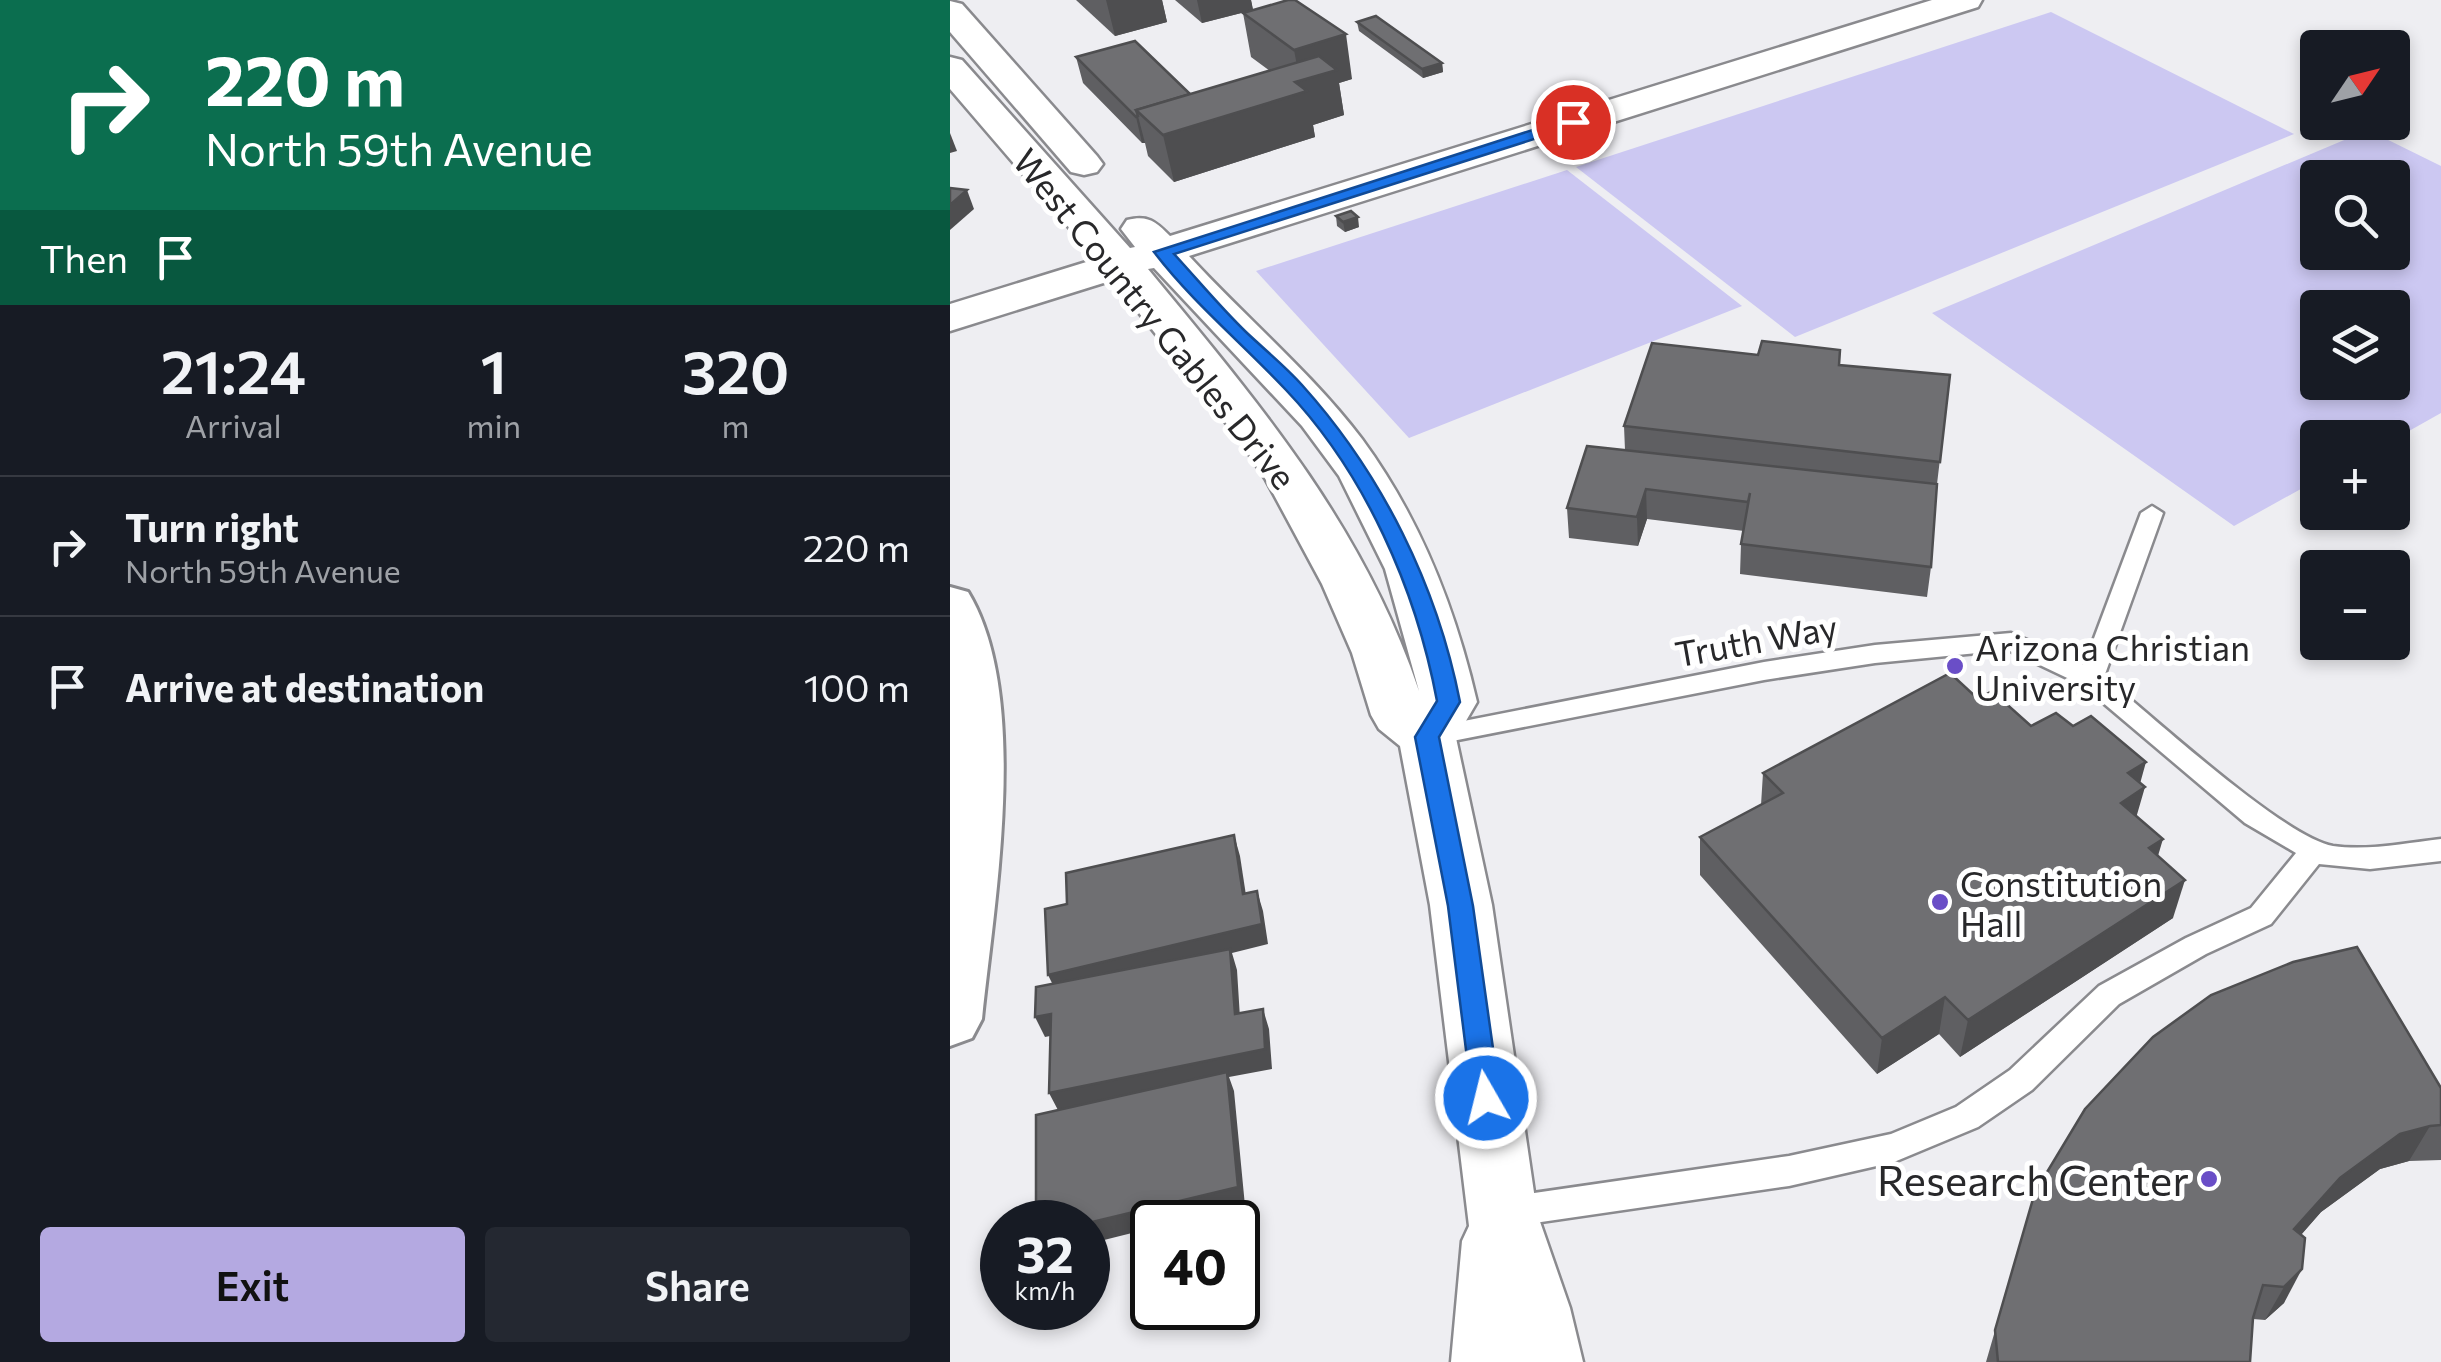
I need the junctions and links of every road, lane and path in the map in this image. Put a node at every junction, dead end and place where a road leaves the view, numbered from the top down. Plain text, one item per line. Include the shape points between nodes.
1 (1882, 0) edge
2 (1966, 0) edge
3 (950, 11) edge
4 (950, 67) edge
5 (1124, 228) junction
6 (950, 285) edge
7 (950, 318) edge
8 (2152, 513) dead end
9 (950, 604) edge
10 (2091, 679) junction
11 (1427, 737) junction
12 (2314, 850) junction
13 (2441, 850) edge
14 (950, 1019) edge
15 (1501, 1213) junction
16 (1490, 1362) edge
17 (1544, 1362) edge

1 - 5 main road
2 - 5 main road
3 - 5 main road, West Country Gables Drive
4 - 5 main road, West Country Gables Drive
5 - 6 main road
5 - 7 main road
5 - 11 main road, West Country Gables Drive via 1294,386 1374,496 1437,639 1449,702
8 - 10 lane
9 - 14 street via 969,661 976,787
10 - 11 lane, Truth Way via 2011,641 1764,672
10 - 12 lane, Truth Way via 2255,816
11 - 15 main road via 1460,906
12 - 13 lane, Truth Way via 2370,858
12 - 15 lane via 2261,916 2109,995 2021,1080 1968,1117 1894,1148 1789,1171
15 - 16 main road
15 - 17 main road

